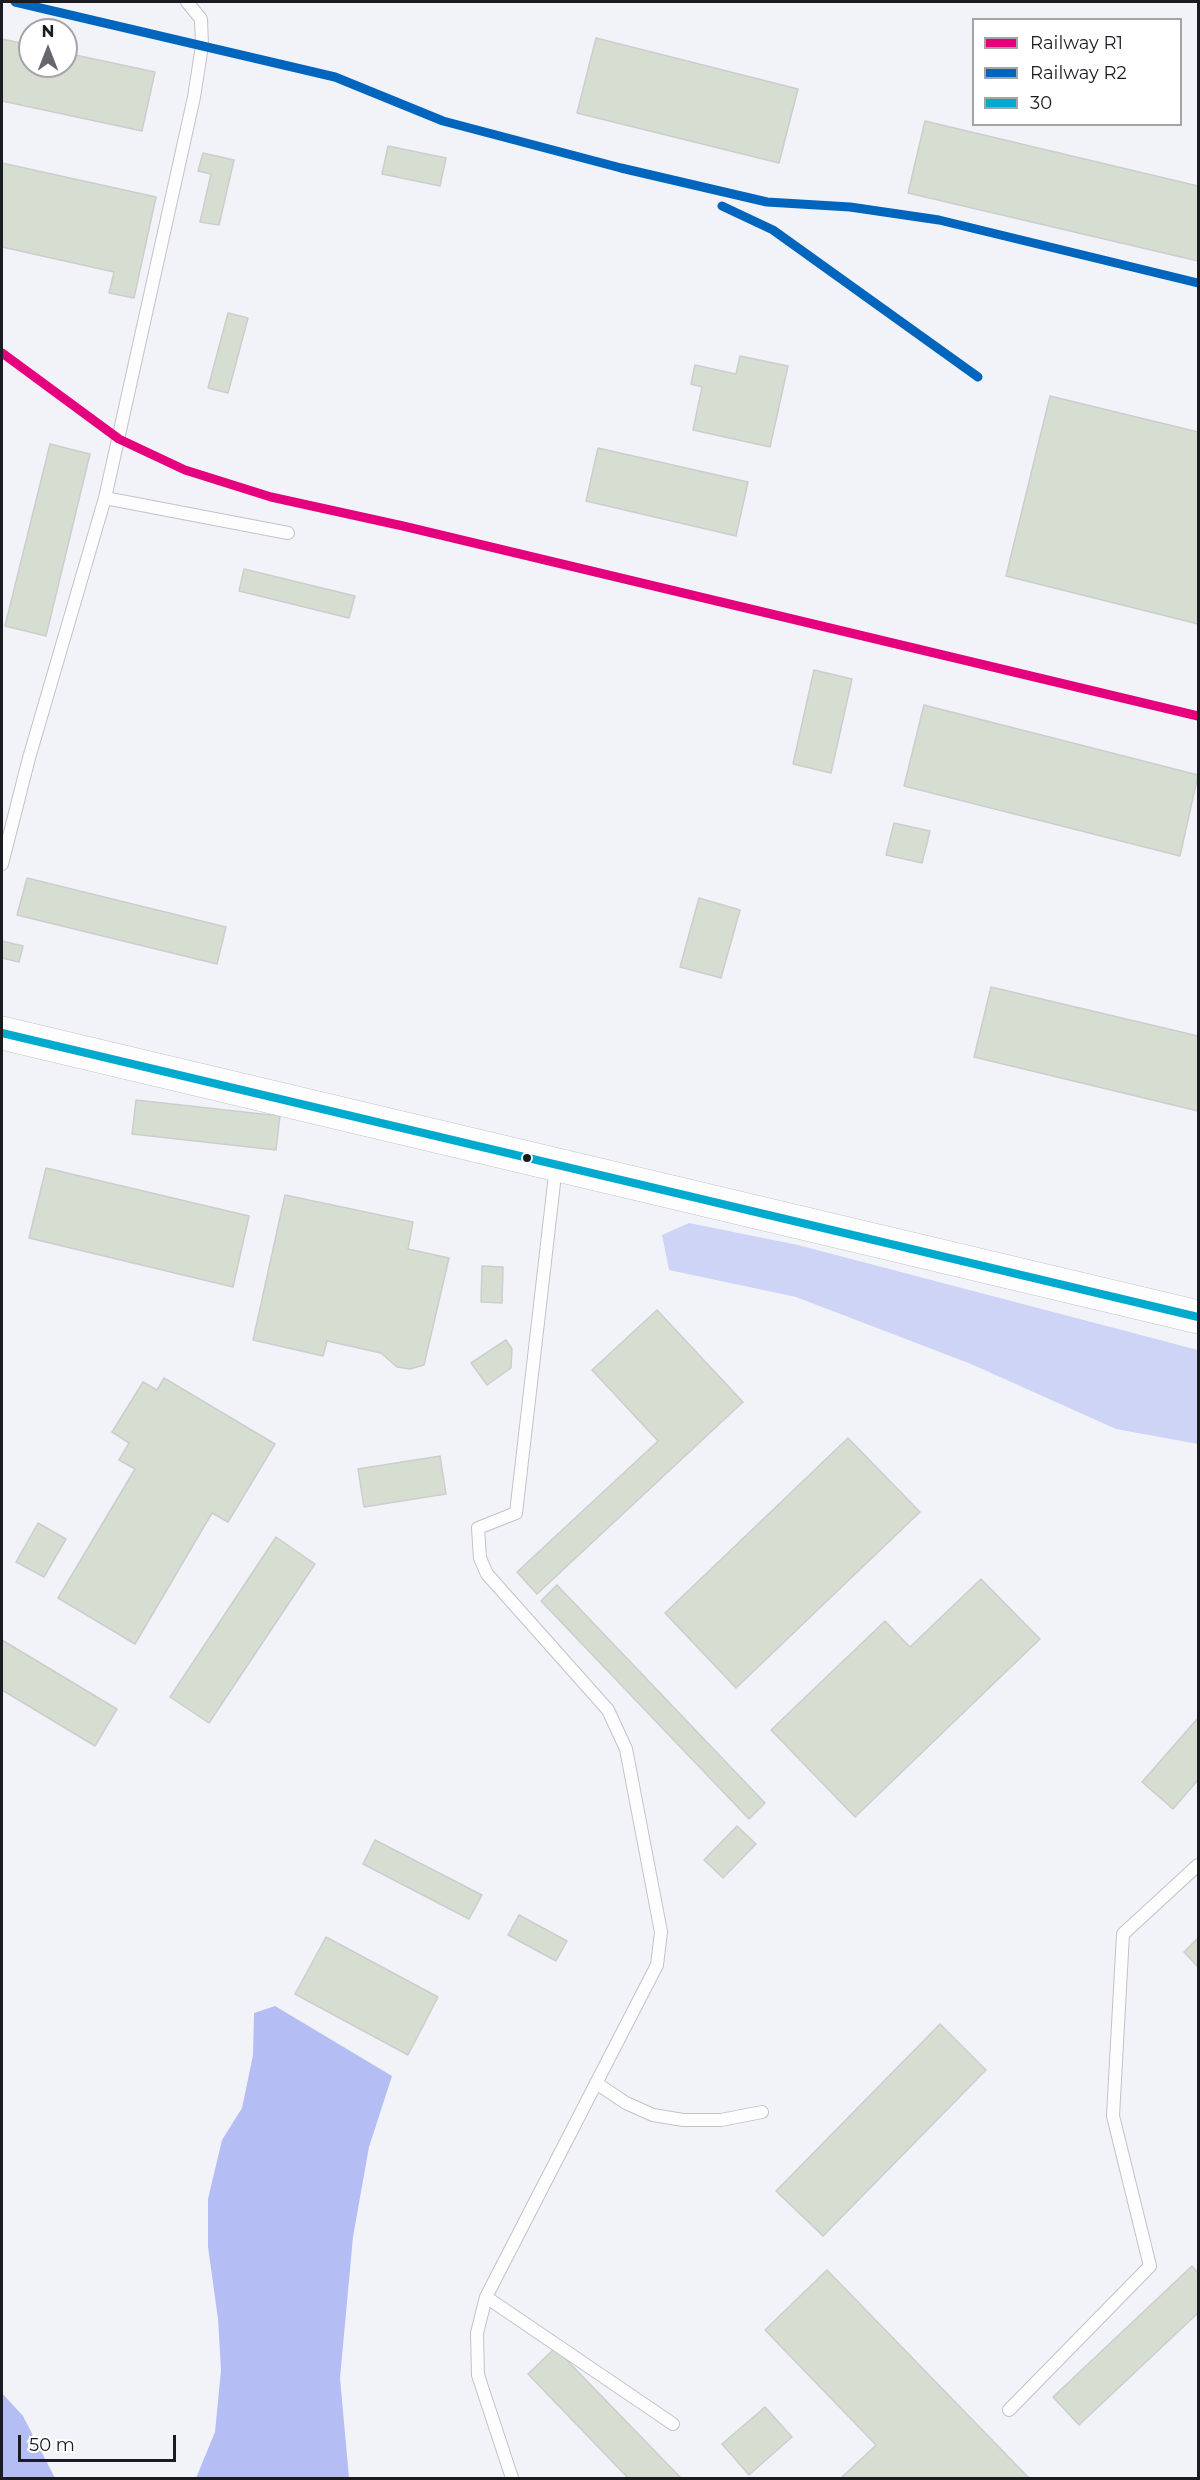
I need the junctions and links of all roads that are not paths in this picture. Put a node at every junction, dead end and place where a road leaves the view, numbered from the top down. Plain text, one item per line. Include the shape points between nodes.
1 (187, 2) edge
2 (105, 498) junction
3 (288, 533) dead end
4 (2, 864) edge
5 (2, 1033) edge
6 (556, 1164) junction
7 (1198, 1317) edge
8 (1198, 1864) edge
9 (596, 2083) junction
10 (762, 2112) dead end
11 (486, 2297) junction
12 (1009, 2410) dead end
13 (673, 2424) dead end
14 (512, 2478) edge

1 - 2 lane via 201,19 202,46 194,97
2 - 3 lane
2 - 4 lane
5 - 6 street
6 - 7 street
6 - 9 lane via 516,1513 478,1528 480,1558 487,1574 608,1710 626,1749 661,1932 657,1965
8 - 12 lane via 1123,1934 1113,2116 1150,2266
9 - 10 lane via 653,2115 721,2120
9 - 11 lane
11 - 13 lane
11 - 14 lane via 477,2333 478,2375

